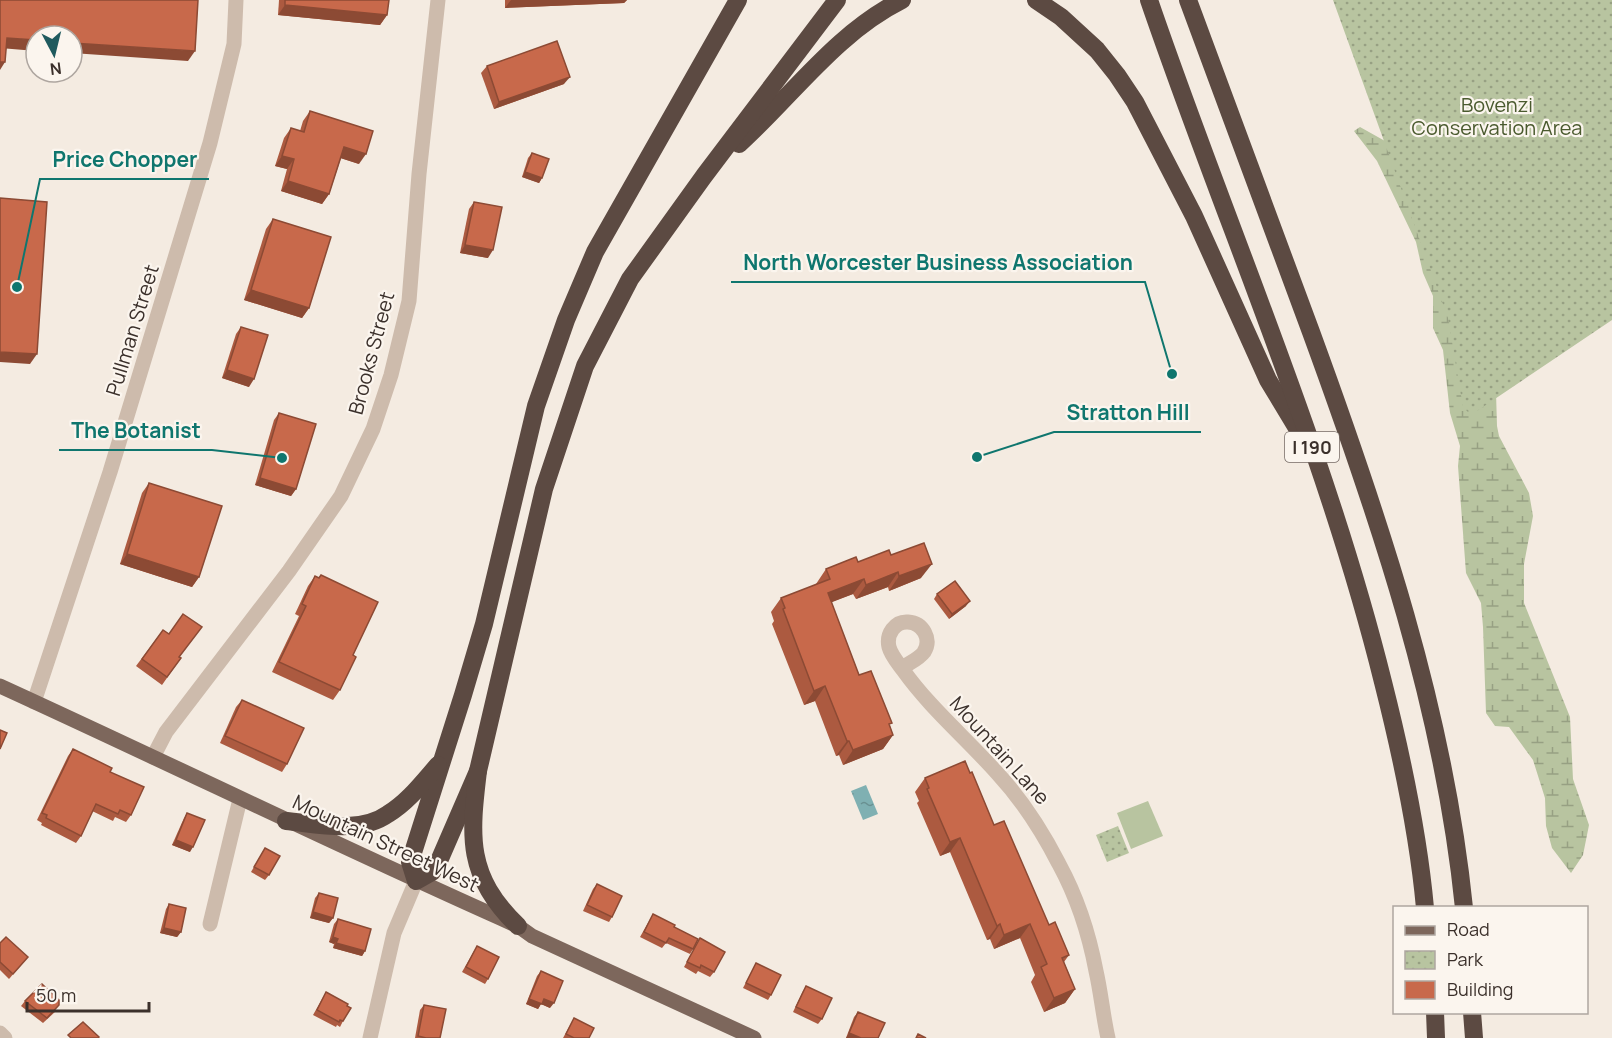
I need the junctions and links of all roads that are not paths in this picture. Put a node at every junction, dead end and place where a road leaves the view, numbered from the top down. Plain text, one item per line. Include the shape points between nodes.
1 (236, 0) edge
2 (438, 0) edge
3 (738, 0) edge
4 (837, 0) edge
5 (902, 0) edge
6 (1036, 0) edge
7 (1149, 0) edge
8 (1188, 0) edge
9 (704, 176) junction
10 (1318, 464) junction
11 (902, 668) dead end
12 (0, 686) edge
13 (34, 702) junction
14 (153, 757) junction
15 (441, 761) junction
16 (478, 771) junction
17 (240, 799) junction
18 (286, 821) junction
19 (416, 881) junction
20 (1425, 906) edge
21 (1464, 906) edge
22 (210, 924) dead end
23 (518, 926) junction
24 (1435, 1014) edge
25 (1472, 1014) edge
26 (0, 1033) edge
27 (731, 1033) edge
28 (5, 1038) edge
29 (370, 1038) edge
30 (754, 1038) edge
31 (1108, 1038) edge
32 (1436, 1038) edge
33 (1474, 1038) edge

1 - 13 street, Pullman Street via 234,44 210,143
2 - 14 street, Brooks Street via 409,301 373,429 341,496 166,732
3 - 15 highway via 595,252 566,320 536,406 484,624
4 - 9 highway
5 - 9 highway via 848,37
6 - 10 highway via 1097,50 1135,102 1194,216 1269,380
7 - 10 highway, I 190
8 - 21 highway, I 190 via 1346,427 1392,570 1438,742
9 - 16 highway via 630,279 585,366 544,489
10 - 20 highway, I 190 via 1359,590 1399,746
11 - 31 street, Mountain Lane via 924,697 1000,776 1036,822 1060,865 1078,907 1096,971
12 - 13 main road, Mountain Street West
13 - 14 main road, Mountain Street West
14 - 17 main road, Mountain Street West
15 - 18 highway via 402,804 369,823 350,826
15 - 19 highway via 410,862
16 - 19 highway via 439,861 432,872
16 - 23 highway via 472,825 476,859 494,900
17 - 18 main road, Mountain Street West
17 - 22 street
18 - 19 main road, Mountain Street West
19 - 23 main road, Mountain Street West
19 - 29 street via 394,933
23 - 27 main road, Mountain Street West
24 - 32 highway
25 - 33 highway
26 - 28 street
27 - 30 main road, Mountain Street West

